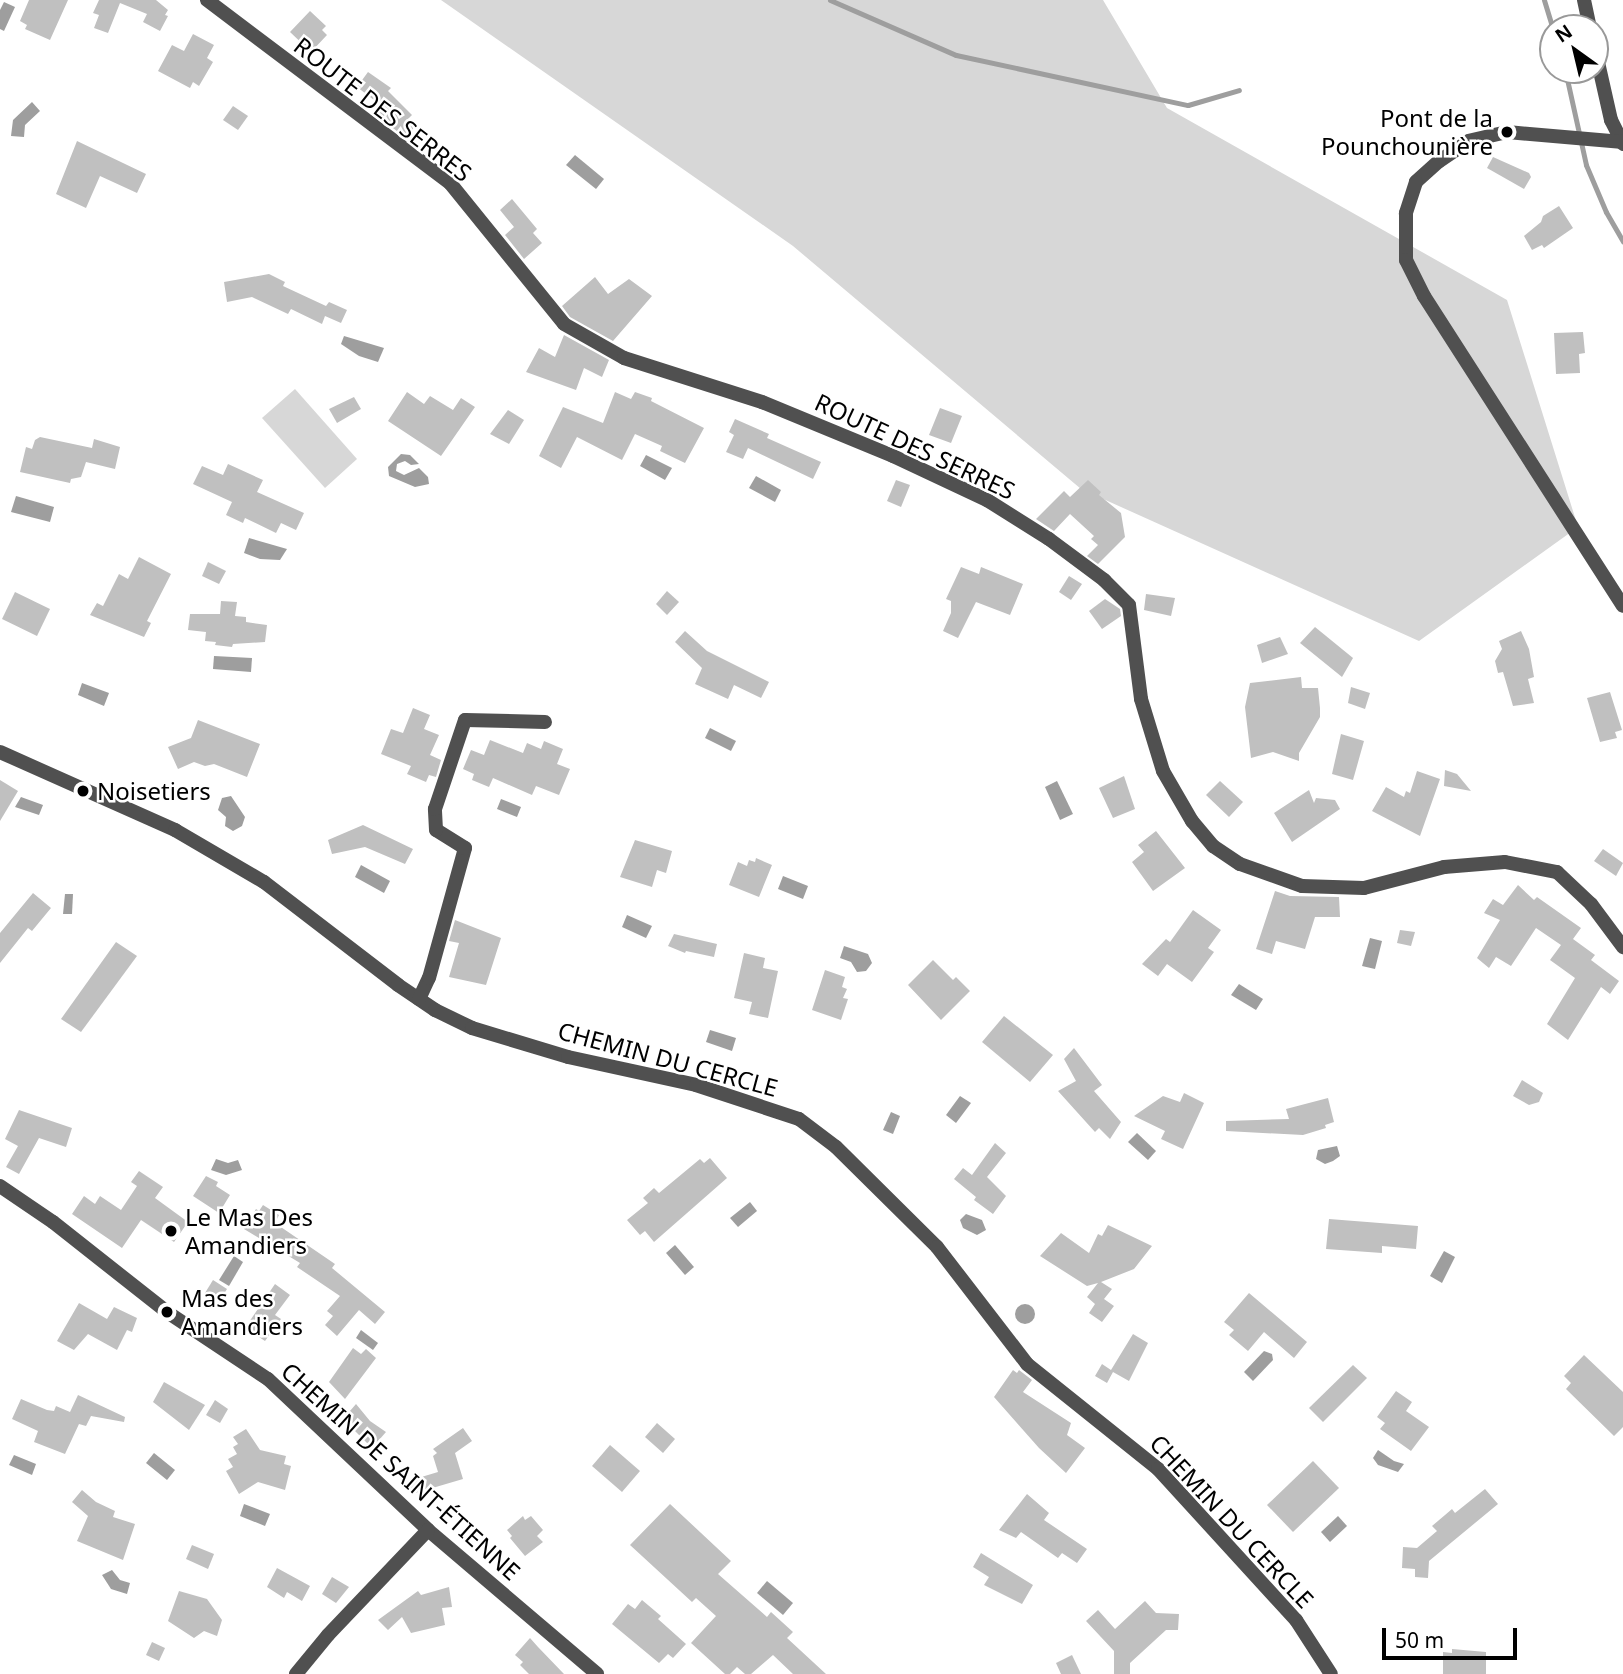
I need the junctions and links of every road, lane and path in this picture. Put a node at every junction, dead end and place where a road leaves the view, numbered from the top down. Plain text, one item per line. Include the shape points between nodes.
1 (207, 0) edge
2 (1603, 84) edge
3 (1622, 143) edge
4 (1623, 606) edge
5 (545, 722) dead end
6 (0, 752) edge
7 (1623, 947) edge
8 (419, 999) junction
9 (0, 1186) edge
10 (428, 1531) junction
11 (296, 1674) edge
12 (597, 1674) edge
13 (1331, 1674) edge

1 - 7 street, ROUTE DES SERRES via 450,183 564,324 624,358 762,402 893,456 975,495 1049,539 1104,580 1129,605 1141,699 1163,771 1192,821 1222,852 1240,864 1301,886 1364,888 1444,867 1505,862 1557,872 1591,904
2 - 3 street
3 - 4 street via 1507,132 1469,141 1416,183 1406,213 1406,260 1424,296
5 - 8 street via 465,720 435,809 436,830 465,848
6 - 8 street, CHEMIN DU CERCLE via 175,830 264,882
8 - 13 street, CHEMIN DU CERCLE via 472,1028 568,1057 696,1085 799,1119 836,1147 937,1247 1027,1364 1158,1469 1296,1620
9 - 10 street, CHEMIN DE SAINT-ÉTIENNE via 167,1312 268,1379
10 - 11 street
10 - 12 street, CHEMIN DE SAINT-ÉTIENNE

